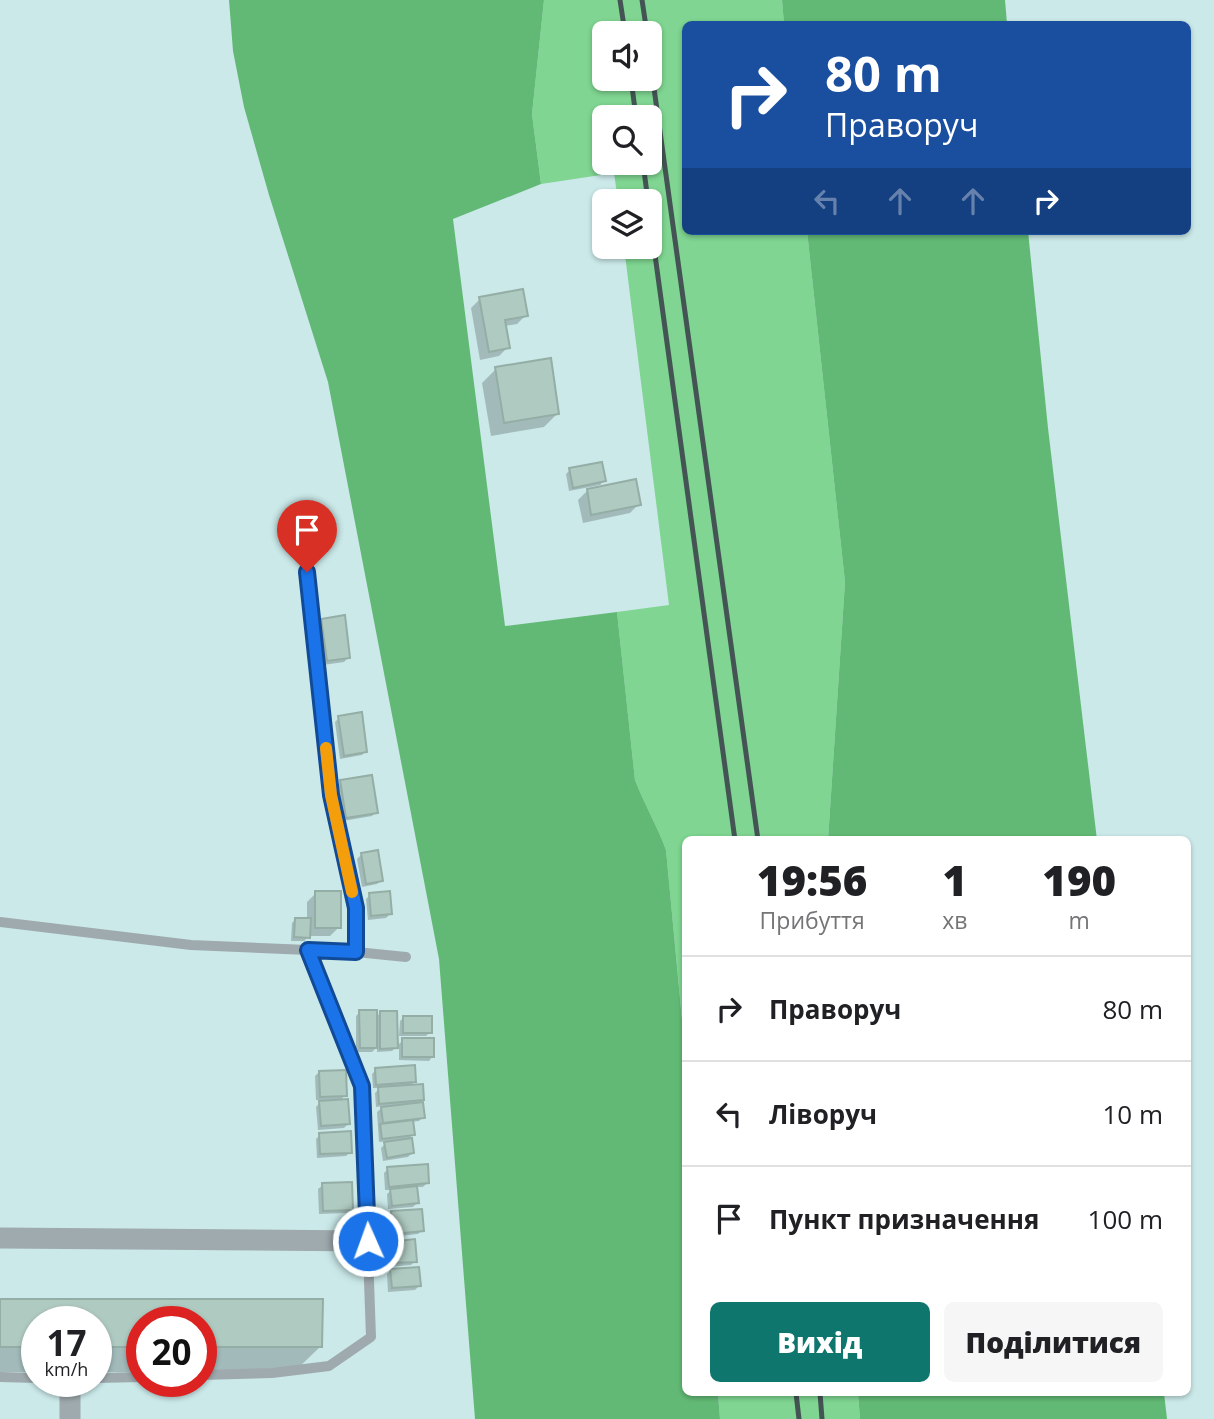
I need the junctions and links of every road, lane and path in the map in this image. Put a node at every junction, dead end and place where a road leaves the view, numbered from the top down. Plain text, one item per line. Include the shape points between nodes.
1 (307, 572) dead end
2 (0, 922) edge
3 (308, 950) junction
4 (356, 952) junction
5 (406, 957) dead end
6 (0, 1238) edge
7 (368, 1241) junction
8 (217, 1375) edge
9 (0, 1377) edge
10 (21, 1378) edge
11 (70, 1397) edge
12 (70, 1419) edge

1 - 4 lane via 331,795 356,908
2 - 3 lane via 191,945
3 - 4 lane
3 - 7 lane via 362,1086
4 - 5 lane
6 - 7 street
7 - 8 lane via 370,1337 329,1366
9 - 10 lane
11 - 12 street

